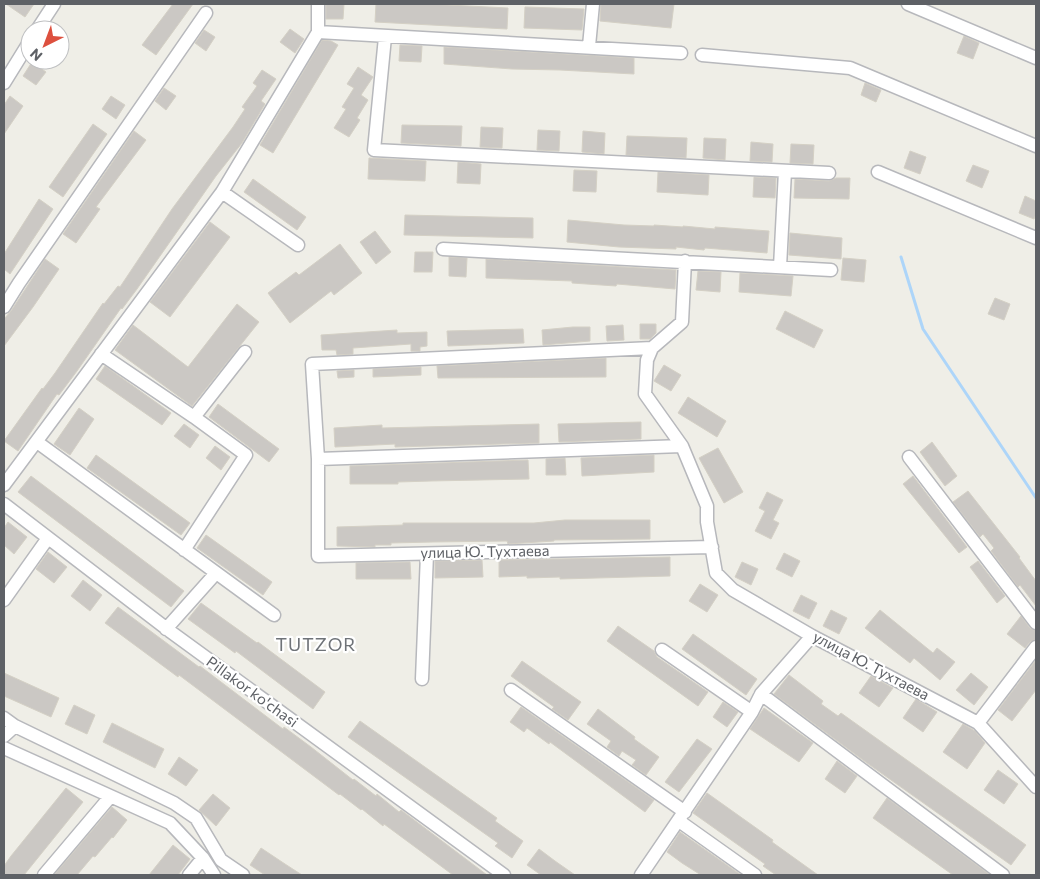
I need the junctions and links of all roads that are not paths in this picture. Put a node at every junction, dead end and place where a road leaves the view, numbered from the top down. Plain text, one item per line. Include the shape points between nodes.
1 (54, 4) edge
2 (318, 4) edge
3 (593, 4) edge
4 (908, 4) edge
5 (206, 13) dead end
6 (44, 20) edge
7 (318, 32) junction
8 (385, 37) junction
9 (590, 46) junction
10 (681, 53) dead end
11 (702, 54) dead end
12 (20, 57) edge
13 (1036, 58) edge
14 (4, 83) edge
15 (1036, 146) edge
16 (785, 171) junction
17 (878, 172) dead end
18 (829, 173) dead end
19 (222, 192) junction
20 (1036, 238) edge
21 (298, 245) dead end
22 (443, 250) dead end
23 (685, 261) junction
24 (780, 267) junction
25 (831, 270) dead end
26 (4, 308) edge
27 (652, 348) junction
28 (245, 352) dead end
29 (101, 354) junction
30 (194, 418) junction
31 (37, 442) junction
32 (682, 446) junction
33 (909, 457) dead end
34 (318, 459) junction
35 (4, 486) edge
36 (4, 504) edge
37 (48, 538) junction
38 (712, 547) junction
39 (184, 550) junction
40 (427, 554) junction
41 (216, 573) junction
42 (4, 600) edge
43 (274, 615) dead end
44 (1036, 623) edge
45 (166, 629) junction
46 (812, 636) junction
47 (1036, 648) edge
48 (662, 650) dead end
49 (422, 679) dead end
50 (511, 690) dead end
51 (761, 694) junction
52 (752, 712) junction
53 (4, 718) edge
54 (978, 723) junction
55 (15, 726) junction
56 (4, 736) edge
57 (4, 748) edge
58 (1036, 787) edge
59 (110, 796) junction
60 (682, 816) junction
61 (203, 858) junction
62 (44, 875) edge
63 (189, 875) edge
64 (214, 875) edge
65 (243, 875) edge
66 (504, 875) edge
67 (641, 875) edge
68 (755, 875) edge
69 (1003, 875) edge

1 - 6 street
2 - 7 street
3 - 9 street
4 - 13 street
5 - 26 street
7 - 8 street
7 - 19 street
8 - 9 street
8 - 16 street via 374,150
9 - 10 street
11 - 15 street via 850,68
12 - 14 street
16 - 18 street
16 - 24 street
17 - 20 street
19 - 21 street
19 - 29 street
22 - 23 street
23 - 24 street
23 - 27 street via 682,322
24 - 25 street
27 - 32 street, улица Ю. Тухтаева via 647,360 645,394
27 - 34 street via 312,364
28 - 30 street
29 - 30 street
29 - 31 street
30 - 39 street via 246,455
31 - 35 street
31 - 39 street
32 - 34 street
32 - 38 street, улица Ю. Тухтаева via 707,506
33 - 44 street
34 - 40 street, улица Ю. Тухтаева via 318,556
36 - 37 street, Pillakor ko'chasi
37 - 42 street
37 - 45 street, Pillakor ko'chasi
38 - 40 street, улица Ю. Тухтаева
38 - 46 street, улица Ю. Тухтаева via 716,573 733,590
39 - 41 street
40 - 49 street
41 - 43 street
41 - 45 street
45 - 66 street, Pillakor ko'chasi
46 - 51 street
46 - 54 street, улица Ю. Тухтаева
47 - 54 street
48 - 52 street
50 - 60 street
51 - 52 street
51 - 69 street
52 - 60 street
53 - 55 street
54 - 58 street, улица Ю. Тухтаева
55 - 56 street
55 - 65 street via 174,803 196,818 220,860
57 - 59 street
59 - 61 street via 170,823
59 - 62 street
60 - 67 street
60 - 68 street
61 - 63 street
61 - 64 street

